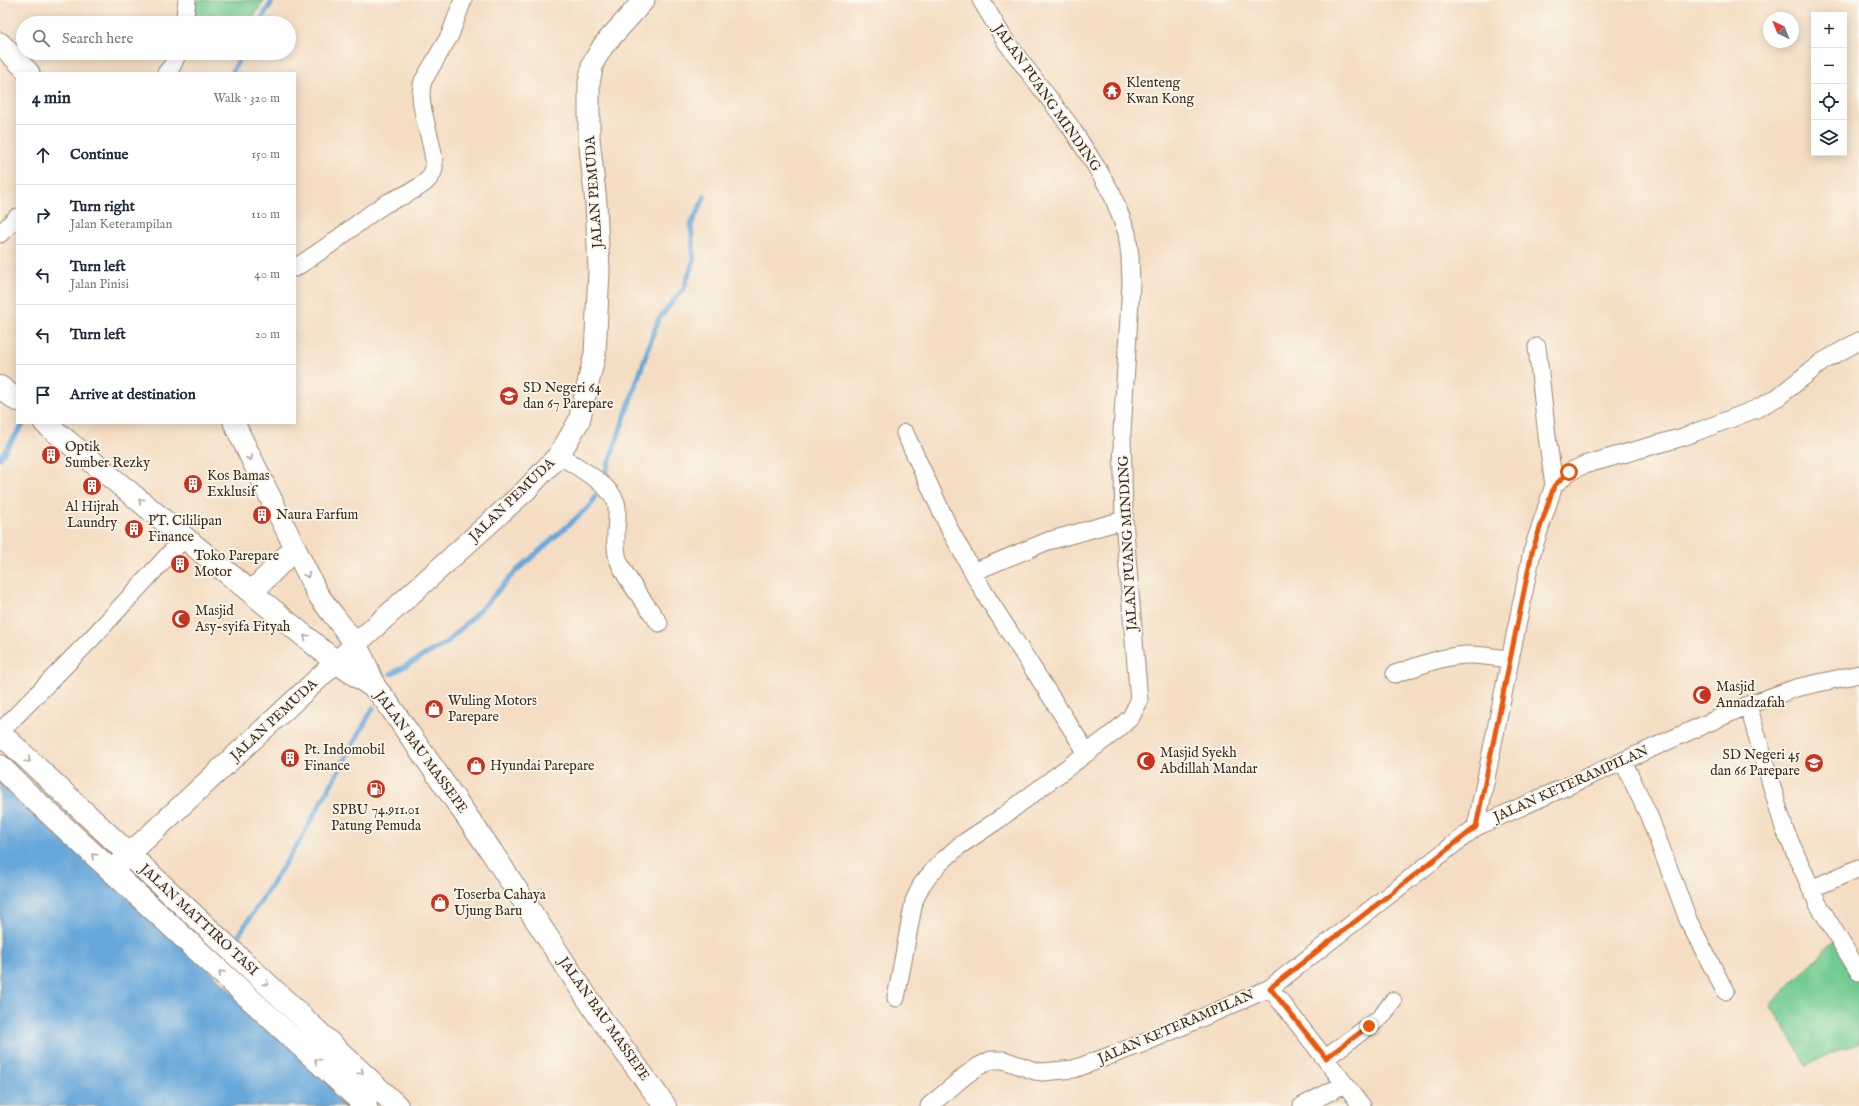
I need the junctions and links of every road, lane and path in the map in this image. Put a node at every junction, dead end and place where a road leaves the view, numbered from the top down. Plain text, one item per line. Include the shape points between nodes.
1 (187, 0) edge
2 (463, 0) edge
3 (644, 0) edge
4 (981, 0) edge
5 (185, 16) edge
6 (0, 43) edge
7 (16, 60) edge
8 (16, 60) edge
9 (175, 60) edge
10 (28, 72) edge
11 (167, 72) edge
12 (16, 218) edge
13 (0, 234) edge
14 (296, 267) edge
15 (1859, 341) edge
16 (1537, 346) dead end
17 (0, 387) edge
18 (16, 399) edge
19 (46, 424) edge
20 (234, 424) edge
21 (905, 433) dead end
22 (559, 455) junction
23 (1554, 486) junction
24 (1124, 520) junction
25 (185, 538) junction
26 (295, 548) junction
27 (973, 572) junction
28 (252, 592) junction
29 (660, 623) dead end
30 (356, 644) junction
31 (1510, 659) junction
32 (336, 662) junction
33 (1395, 674) dead end
34 (1859, 674) edge
35 (376, 688) junction
36 (1748, 705) junction
37 (0, 733) edge
38 (1087, 753) junction
39 (1623, 761) junction
40 (0, 766) edge
41 (1476, 827) junction
42 (129, 855) junction
43 (1859, 868) edge
44 (110, 871) junction
45 (1811, 889) junction
46 (1859, 972) edge
47 (1270, 988) junction
48 (1725, 991) dead end
49 (896, 998) dead end
50 (1393, 1001) dead end
51 (1326, 1058) junction
52 (1345, 1084) junction
53 (366, 1106) edge
54 (397, 1106) edge
55 (665, 1106) edge
56 (929, 1106) edge
57 (1302, 1106) edge
58 (1362, 1106) edge

1 - 5 street
2 - 14 street via 450,35 421,88 431,142 434,168 432,175 413,191 373,212
3 - 22 street, JALAN PEMUDA via 603,46 593,63 589,83 589,138 596,203 599,270 595,354 579,421
4 - 24 street, JALAN PUANG MINDING via 1006,42 1070,126 1097,168 1112,194 1127,232 1131,284 1122,432
6 - 7 street
8 - 10 street
9 - 11 street
12 - 13 street
15 - 23 street via 1822,362 1778,397 1756,409 1683,436 1584,465 1569,472
16 - 23 street
17 - 18 main road
25 -> 19 main road, JALAN BAU MASSEPE
20 -> 26 street
21 - 27 street via 950,530
22 - 29 street via 609,490 617,505 618,558 632,585
22 - 30 street, JALAN PEMUDA via 525,491
23 - 31 street via 1532,552
24 - 27 street via 1048,541
24 - 38 street, JALAN PUANG MINDING via 1139,702 1131,717
25 - 28 main road, JALAN BAU MASSEPE
25 - 37 street
26 - 28 main road
26 -> 30 street via 317,593
27 - 38 street via 984,594
32 -> 28 main road, JALAN BAU MASSEPE
30 - 32 street, JALAN PEMUDA
30 - 35 street
31 - 33 street via 1455,656
31 - 41 street
32 - 35 main road, JALAN BAU MASSEPE
32 - 42 street, JALAN PEMUDA
34 - 36 street, JALAN KETERAMPILAN via 1796,688
35 - 55 main road, JALAN BAU MASSEPE via 491,851 599,1016
36 - 39 street, JALAN KETERAMPILAN
36 - 45 street via 1784,828
37 -> 42 main road, JALAN MATTIRO TASI
38 - 49 street, JALAN PUANG MINDING via 959,846 926,879 914,901
39 - 41 street, JALAN KETERAMPILAN
39 - 48 street via 1649,816 1689,922
44 -> 40 main road, JALAN MATTIRO TASI
41 - 47 street, JALAN KETERAMPILAN
42 - 44 street, JALAN PEMUDA
42 -> 54 main road, JALAN MATTIRO TASI
43 - 45 street
53 -> 44 main road, JALAN MATTIRO TASI
45 - 46 street
47 - 51 street
47 - 56 street, JALAN KETERAMPILAN via 1144,1043 1074,1069 1035,1071 1011,1061 991,1060 966,1075
50 - 51 street via 1381,1017
51 - 52 street
52 - 57 street
52 - 58 street

